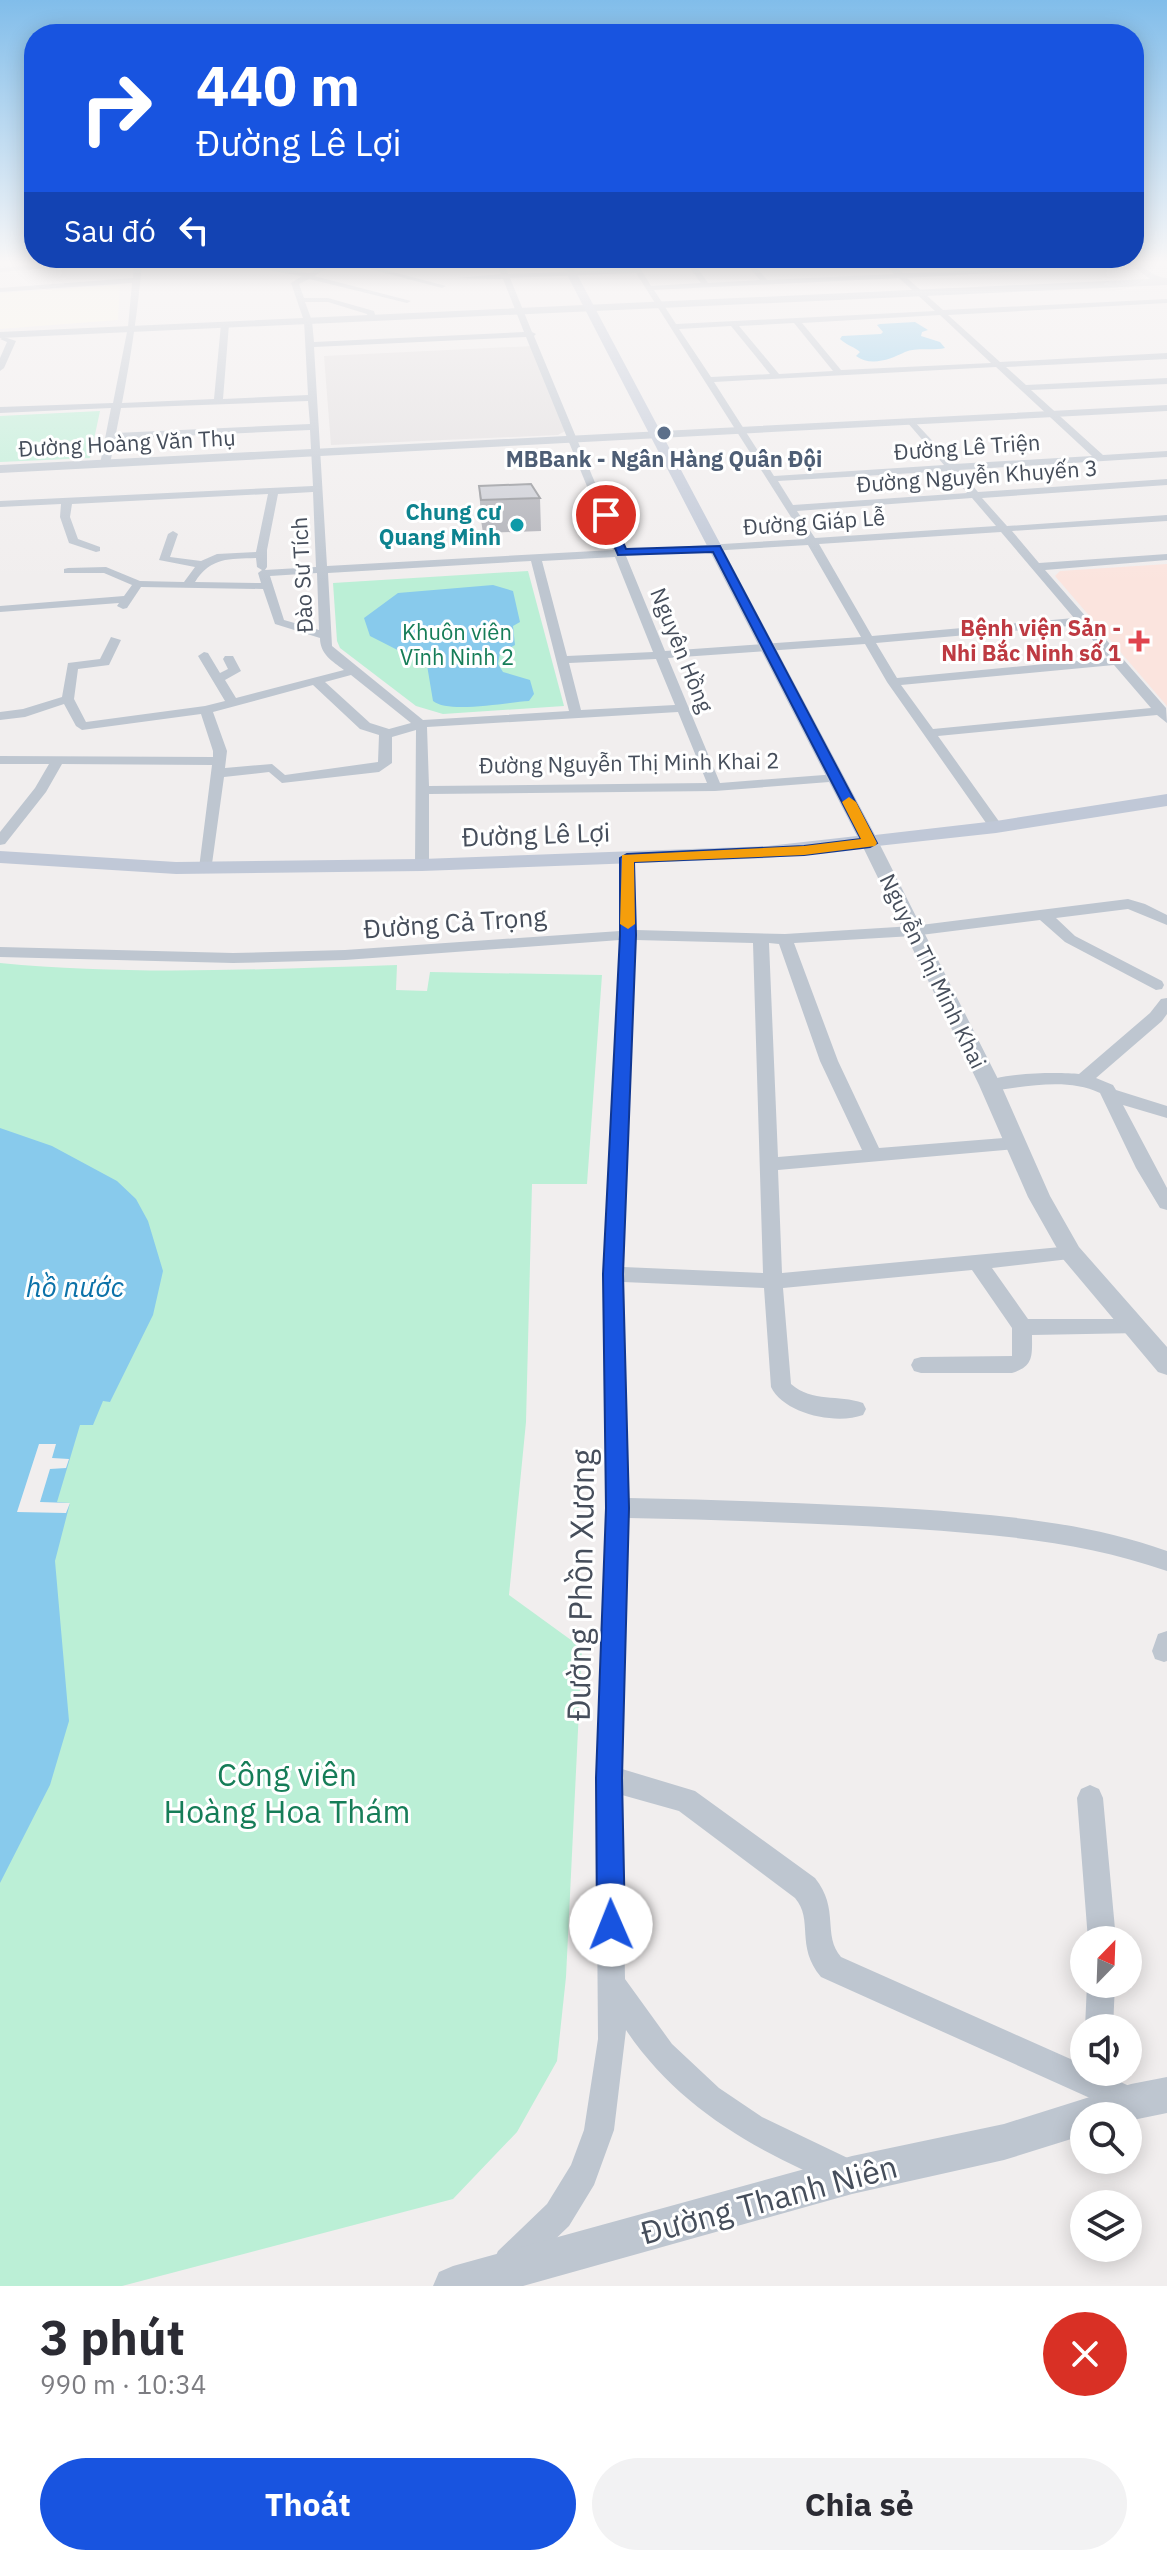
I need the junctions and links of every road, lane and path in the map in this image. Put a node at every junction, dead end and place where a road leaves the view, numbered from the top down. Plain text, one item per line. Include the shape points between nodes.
1 (124, 370) edge
2 (221, 370) edge
3 (311, 370) edge
4 (546, 370) edge
5 (624, 370) edge
6 (700, 370) edge
7 (771, 370) edge
8 (836, 370) edge
9 (905, 370) edge
10 (1004, 370) edge
11 (839, 373) junction
12 (776, 376) junction
13 (707, 380) junction
14 (1167, 381) edge
15 (1023, 388) junction
16 (312, 398) junction
17 (218, 402) junction
18 (117, 407) junction
19 (1167, 408) edge
20 (0, 410) edge
21 (1051, 414) junction
22 (912, 422) junction
23 (313, 427) junction
24 (739, 432) junction
25 (111, 436) junction
26 (660, 436) junction
27 (574, 440) junction
28 (315, 454) junction
29 (1167, 454) edge
30 (1100, 458) junction
31 (105, 464) junction
32 (951, 468) junction
33 (0, 469) edge
34 (770, 479) junction
35 (1167, 482) edge
36 (318, 489) junction
37 (273, 491) junction
38 (976, 497) junction
39 (67, 501) junction
40 (0, 504) edge
41 (790, 508) junction
42 (1167, 518) edge
43 (1003, 528) junction
44 (173, 534) dead end
45 (812, 542) junction
46 (716, 548) junction
47 (96, 549) dead end
48 (622, 553) junction
49 (259, 555) junction
50 (1167, 557) edge
51 (536, 558) junction
52 (200, 564) junction
53 (1036, 567) junction
54 (321, 570) junction
55 (68, 571) dead end
56 (266, 580) junction
57 (138, 584) junction
58 (187, 585) junction
59 (0, 609) edge
60 (1083, 621) junction
61 (325, 636) junction
62 (115, 640) dead end
63 (868, 641) junction
64 (771, 649) junction
65 (663, 655) junction
66 (204, 656) dead end
67 (229, 659) dead end
68 (562, 660) junction
69 (1118, 661) junction
70 (105, 662) junction
71 (353, 671) junction
72 (99, 677) dead end
73 (218, 678) junction
74 (316, 681) junction
75 (893, 682) junction
76 (68, 699) junction
77 (233, 703) junction
78 (684, 708) junction
79 (206, 710) junction
80 (576, 715) junction
81 (1164, 715) edge
82 (0, 716) edge
83 (420, 724) junction
84 (387, 733) junction
85 (932, 733) junction
86 (0, 760) edge
87 (58, 760) junction
88 (218, 767) junction
89 (837, 778) junction
90 (715, 787) junction
91 (422, 790) junction
92 (1167, 800) edge
93 (996, 827) junction
94 (0, 841) edge
95 (870, 843) junction
96 (0, 857) edge
97 (627, 858) junction
98 (422, 865) junction
99 (206, 868) junction
100 (1043, 914) junction
101 (1167, 920) edge
102 (913, 931) junction
103 (628, 935) junction
104 (761, 938) junction
105 (785, 939) junction
106 (0, 952) edge
107 (1163, 984) edge
108 (1167, 1003) edge
109 (1084, 1079) junction
110 (990, 1085) junction
111 (1112, 1095) junction
112 (1167, 1112) edge
113 (1016, 1143) junction
114 (873, 1154) junction
115 (771, 1164) junction
116 (1167, 1203) edge
117 (1071, 1253) junction
118 (977, 1262) junction
119 (613, 1274) junction
120 (773, 1281) junction
121 (1022, 1327) junction
122 (1133, 1327) junction
123 (921, 1365) dead end
124 (1167, 1365) edge
125 (855, 1409) dead end
126 (617, 1508) junction
127 (1167, 1561) edge
128 (609, 1778) junction
129 (1090, 1798) dead end
130 (1101, 1926) edge
131 (612, 1984) junction
132 (1070, 2067) edge
133 (1117, 2086) edge
134 (1149, 2098) edge
135 (852, 2175) junction
136 (495, 2275) junction
137 (453, 2286) edge

1 - 18 street
2 - 17 street
3 - 16 street, Đào Sư Tích
4 - 27 street, Nguyên Hồng
5 - 26 main road, Nguyễn Thị Minh Khai
6 - 13 street
7 - 12 street
8 - 11 street
9 - 11 street
10 - 15 street
11 - 12 street
12 - 13 street
13 - 24 street
14 - 15 street
15 - 21 street
16 - 17 street
16 - 23 street, Đào Sư Tích
17 - 18 street
18 - 20 street
18 - 25 street
19 - 21 street, Đường Hoàng Văn Thụ
21 - 22 street, Đường Hoàng Văn Thụ
21 - 30 street
22 - 24 street, Đường Hoàng Văn Thụ
22 - 32 street
23 - 25 street
23 - 28 street, Đào Sư Tích
24 - 26 street, Đường Hoàng Văn Thụ
24 - 34 street
25 - 31 street
26 - 27 street, Đường Hoàng Văn Thụ
26 - 46 main road, Nguyễn Thị Minh Khai
27 - 28 street, Đường Hoàng Văn Thụ
27 - 48 street, Nguyên Hồng
28 - 31 street, Đường Hoàng Văn Thụ
28 - 36 street, Đào Sư Tích
29 - 30 street, Đường Lê Triện
30 - 32 street, Đường Lê Triện
31 - 33 street, Đường Hoàng Văn Thụ
32 - 34 street, Đường Lê Triện
32 - 38 street
34 - 41 street
35 - 38 street, Đường Nguyễn Khuyến 3
36 - 37 street
36 - 54 street, Đào Sư Tích
37 - 39 street
37 - 49 street via 272,516
38 - 41 street, Đường Nguyễn Khuyến 3
38 - 43 street
39 - 40 street
39 - 47 street via 65,517 73,541
41 - 45 street
42 - 43 street, Đường Giáp Lễ
43 - 45 street, Đường Giáp Lễ
43 - 53 street
44 - 52 street via 164,560
45 - 46 street, Đường Giáp Lễ
45 - 63 street
46 - 48 street, Đường Giáp Lễ
46 - 64 main road, Nguyễn Thị Minh Khai
48 - 51 street, Đường Giáp Lễ
48 - 65 street, Nguyên Hồng
49 - 52 street via 214,557
49 - 56 street
50 - 53 street
51 - 54 street, Đường Giáp Lễ
51 - 68 street
52 - 58 street
53 - 60 street
54 - 56 street, Đường Giáp Lễ
54 - 61 street, Đào Sư Tích
55 - 57 street, Đường Giáp Lễ via 106,570
56 - 58 street, Đường Giáp Lễ
56 - 61 street via 279,622
57 - 58 street, Đường Giáp Lễ
57 - 59 street via 125,602
60 - 63 street
60 - 69 street
61 - 71 street, Đào Sư Tích via 328,651
62 - 70 street
63 - 64 street
63 - 75 street
64 - 65 street
64 - 89 main road, Nguyễn Thị Minh Khai
65 - 68 street
65 - 78 street, Nguyên Hồng
66 - 73 street
67 - 73 street via 234,672
68 - 80 street
69 - 75 street
69 - 81 street
70 - 72 street
70 - 76 street via 73,664
71 - 74 street
71 - 83 street, Đào Sư Tích
73 - 77 street
74 - 77 street
74 - 84 street via 365,726
75 - 85 street
76 - 79 street via 82,726
76 - 82 street
77 - 79 street
78 - 80 street
78 - 90 street, Nguyên Hồng
79 - 88 street via 219,742
80 - 83 street
81 - 85 street
83 - 84 street
83 - 91 street
84 - 88 street via 385,763 379,768 282,779 272,768
85 - 93 street
86 - 87 street
87 - 88 street
87 - 94 street
88 - 99 street
89 - 90 street, Đường Nguyễn Thị Minh Khai 2
89 - 95 main road, Nguyễn Thị Minh Khai
90 - 91 street, Đường Nguyễn Thị Minh Khai 2
91 - 98 street
92 - 93 main road, Đường Lê Lợi
93 - 95 main road, Đường Lê Lợi
95 - 97 main road, Đường Lê Lợi
95 - 102 street, Nguyễn Thị Minh Khai
96 - 99 main road, Đường Lê Lợi
97 - 98 main road, Đường Lê Lợi
97 - 103 street, Đường Phồn Xương
98 - 99 main road, Đường Lê Lợi
100 - 101 street, Đường Cả Trọng via 1128,904
100 - 102 street, Đường Cả Trọng
100 - 107 street via 1070,939
102 - 105 street, Đường Cả Trọng
102 - 110 street, Nguyễn Thị Minh Khai
103 - 104 street, Đường Cả Trọng
103 - 106 street, Đường Cả Trọng via 293,957
103 - 119 street, Đường Phồn Xương
104 - 105 street, Đường Cả Trọng
104 - 115 street
105 - 114 street via 829,1061
108 - 109 street
109 - 110 street
109 - 111 street
110 - 113 street, Nguyễn Thị Minh Khai
111 - 112 street
111 - 116 street
113 - 114 street
113 - 117 street, Nguyễn Thị Minh Khai
114 - 115 street
115 - 120 street
117 - 118 street
117 - 122 street, Nguyễn Thị Minh Khai
118 - 120 street
118 - 121 street
119 - 120 street
119 - 126 street, Đường Phồn Xương
120 - 125 street via 781,1387 804,1404
121 - 122 street
121 - 123 street via 1022,1360 1012,1365
122 - 124 street, Nguyễn Thị Minh Khai
126 - 127 street via 829,1513 1007,1526 1070,1533
126 - 128 street, Đường Phồn Xương
128 - 131 street, Đường Phồn Xương
128 - 132 street via 686,1800 805,1888 819,1910 816,1948 831,1967
129 - 130 street
131 - 135 street via 669,2063 696,2088 771,2139
131 - 136 street, Đường Phồn Xương via 612,2039 599,2130 583,2174 558,2215
133 - 134 street
134 - 135 street, Đường Thanh Niên via 1004,2142
135 - 136 street, Đường Thanh Niên
136 - 137 street, Đường Thanh Niên

